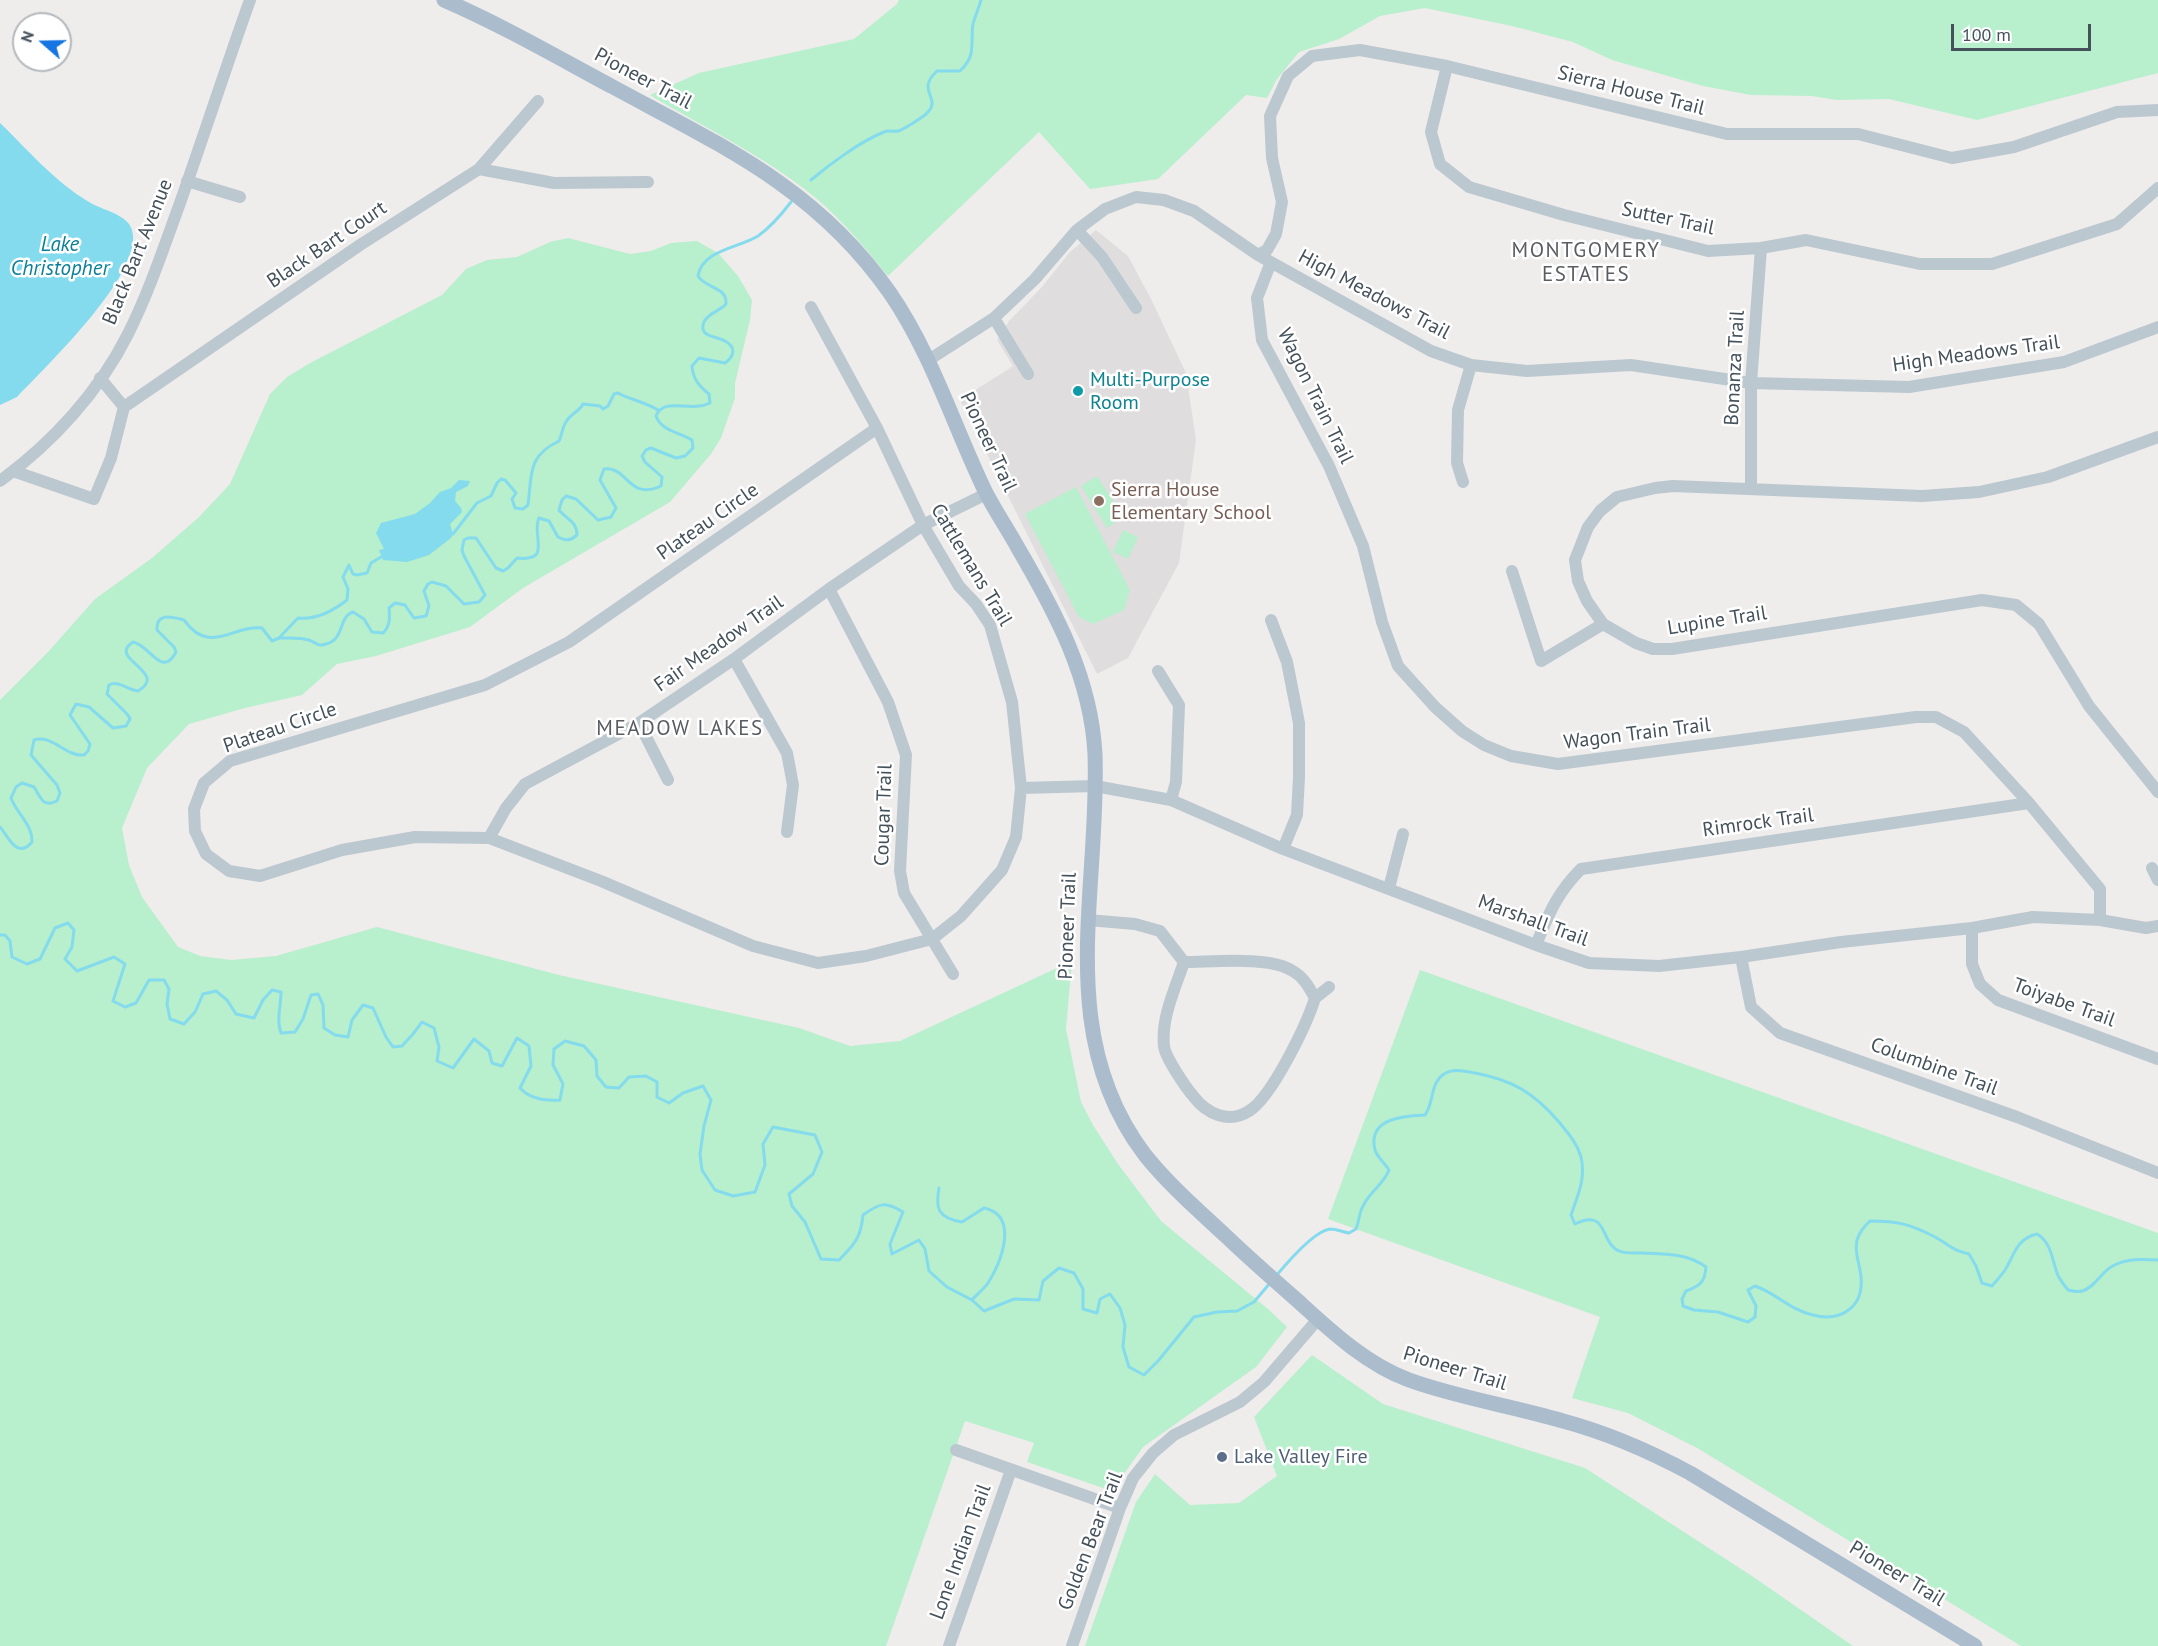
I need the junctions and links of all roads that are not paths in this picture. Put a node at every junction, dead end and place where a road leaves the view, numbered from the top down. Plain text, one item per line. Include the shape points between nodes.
1 (250, 0) edge
2 (444, 0) edge
3 (1447, 66) junction
4 (538, 101) dead end
5 (2158, 110) edge
6 (479, 169) junction
7 (187, 182) junction
8 (648, 182) dead end
9 (2158, 188) edge
10 (240, 196) dead end
11 (1077, 230) junction
12 (1761, 248) junction
13 (1258, 255) junction
14 (1271, 262) junction
15 (811, 307) dead end
16 (1136, 308) dead end
17 (994, 318) junction
18 (2158, 327) edge
19 (927, 361) junction
20 (1471, 365) junction
21 (1028, 374) dead end
22 (100, 378) junction
23 (1751, 383) junction
24 (124, 407) junction
25 (877, 428) junction
26 (2158, 437) edge
27 (14, 471) junction
28 (0, 480) edge
29 (1462, 482) dead end
30 (1751, 489) junction
31 (986, 494) junction
32 (923, 525) junction
33 (1512, 571) dead end
34 (829, 589) junction
35 (1271, 620) dead end
36 (1603, 624) junction
37 (735, 659) junction
38 (1158, 671) dead end
39 (639, 723) junction
40 (668, 780) dead end
41 (1095, 786) junction
42 (1021, 788) junction
43 (2158, 792) edge
44 (1171, 800) junction
45 (2029, 803) junction
46 (787, 832) dead end
47 (1403, 834) dead end
48 (489, 838) junction
49 (1283, 849) junction
50 (2152, 868) dead end
51 (2158, 880) edge
52 (1389, 888) junction
53 (1088, 920) junction
54 (2100, 920) junction
55 (2158, 926) edge
56 (1972, 928) junction
57 (932, 939) junction
58 (1536, 945) junction
59 (1741, 957) junction
60 (1184, 962) junction
61 (954, 974) dead end
62 (1329, 987) dead end
63 (1315, 998) junction
64 (2158, 1059) edge
65 (2158, 1173) edge
66 (1318, 1319) junction
67 (956, 1450) dead end
68 (1011, 1470) junction
69 (1120, 1509) junction
70 (949, 1646) edge
71 (1072, 1646) edge
72 (1975, 1646) edge

1 - 7 street, Black Bart Avenue
2 - 19 main road, Pioneer Trail via 708,137 789,188 868,263 905,317
3 - 5 street, Sierra House Trail via 1727,134 1857,134 1952,158 2014,147 2117,111
3 - 12 street, Sutter Trail via 1431,132 1440,165 1469,187 1708,251
3 - 13 street, Sierra House Trail via 1360,50 1311,56 1288,76 1270,116 1272,158 1282,202 1276,234 1267,250
4 - 6 street, Black Bart Court
6 - 8 street via 554,183
6 - 24 street, Black Bart Court via 360,245
7 - 10 street
7 - 22 street, Black Bart Avenue via 137,315
9 - 12 street, Sutter Trail via 2117,224 1992,264 1920,264 1806,240
11 - 13 street, High Meadows Trail via 1105,209 1136,197 1164,200 1194,211
11 - 16 street via 1102,258
11 - 17 street, High Meadows Trail via 1035,279
12 - 23 street, Bonanza Trail
13 - 14 street, High Meadows Trail
14 - 20 street, High Meadows Trail via 1431,351
14 - 45 street, Wagon Train Trail via 1257,298 1262,340 1329,466 1364,546 1382,622 1398,666 1462,731 1511,756 1558,764 1935,717 1964,732
15 - 25 street, Cattlemans Trail
17 - 19 street, High Meadows Trail
17 - 21 street
18 - 23 street, High Meadows Trail via 2064,362 1909,387
19 - 31 main road, Pioneer Trail
20 - 23 street, High Meadows Trail via 1527,371 1631,365
20 - 29 street via 1458,410 1457,463
22 - 24 street
22 - 27 street, Black Bart Avenue via 61,427
23 - 30 street, Bonanza Trail
24 - 27 street via 111,458 94,498
25 - 32 street, Cattlemans Trail
25 - 48 street, Plateau Circle via 569,642 485,685 230,762 204,783 194,809 195,831 206,854 229,870 260,876 342,850 415,837
26 - 30 street, Lupine Trail via 2048,477 1979,492 1922,496
27 - 28 street, Black Bart Avenue
30 - 36 street, Lupine Trail via 1655,488 1617,497 1600,511 1588,527 1575,560 1582,591
31 - 32 street, Fair Meadow Trail
31 - 41 main road, Pioneer Trail via 1037,581 1075,658 1092,725
32 - 34 street, Fair Meadow Trail
32 - 42 street, Cattlemans Trail via 959,586 990,625 1012,702
33 - 36 street via 1541,661
34 - 37 street, Fair Meadow Trail
34 - 57 street, Cougar Trail via 888,702 906,754 900,871 904,893
35 - 49 street via 1287,662 1299,723 1297,815
36 - 43 street, Lupine Trail via 1635,643 1653,649 1672,649 1982,600 2016,606 2039,624 2089,706
37 - 39 street, Fair Meadow Trail
37 - 46 street via 787,753 793,784
38 - 44 street via 1179,705 1176,782
39 - 40 street
39 - 48 street, Fair Meadow Trail via 525,784
41 - 42 street, Marshall Trail
41 - 44 street, Marshall Trail
41 - 53 main road, Pioneer Trail
42 - 57 street, Cattlemans Trail via 1016,837 1002,870 961,916
44 - 49 street, Marshall Trail
45 - 54 street, Wagon Train Trail via 2100,889
45 - 58 street, Rimrock Trail via 1581,869 1556,898
47 - 52 street
48 - 57 street, Plateau Circle via 753,946 818,963 866,956
49 - 52 street, Marshall Trail
50 - 51 street
52 - 58 street, Marshall Trail
53 - 60 street via 1135,924 1160,932
53 - 66 main road, Pioneer Trail via 1089,1012 1099,1061 1120,1116 1165,1178
54 - 55 street, Marshall Trail via 2146,928
54 - 56 street, Marshall Trail via 2032,917
56 - 59 street, Marshall Trail
56 - 64 street, Toiyabe Trail via 1972,964 1980,984 1998,999
57 - 61 street, Cougar Trail
58 - 59 street, Marshall Trail via 1589,963 1659,966
59 - 65 street, Columbine Trail via 1751,1007 1780,1033 2017,1117
60 - 63 street via 1270,962 1291,969 1306,982
60 - 63 street via 1165,1023 1164,1049 1187,1089 1201,1107 1215,1116 1229,1118 1248,1112 1263,1099 1308,1021
62 - 63 street
66 - 69 street, Golden Bear Trail via 1264,1382 1240,1402 1174,1435 1153,1453 1132,1478
66 - 72 main road, Pioneer Trail via 1361,1354 1393,1373 1439,1390 1563,1421 1622,1440 1668,1461
67 - 68 street
68 - 69 street
68 - 70 street, Lone Indian Trail
69 - 71 street, Golden Bear Trail

